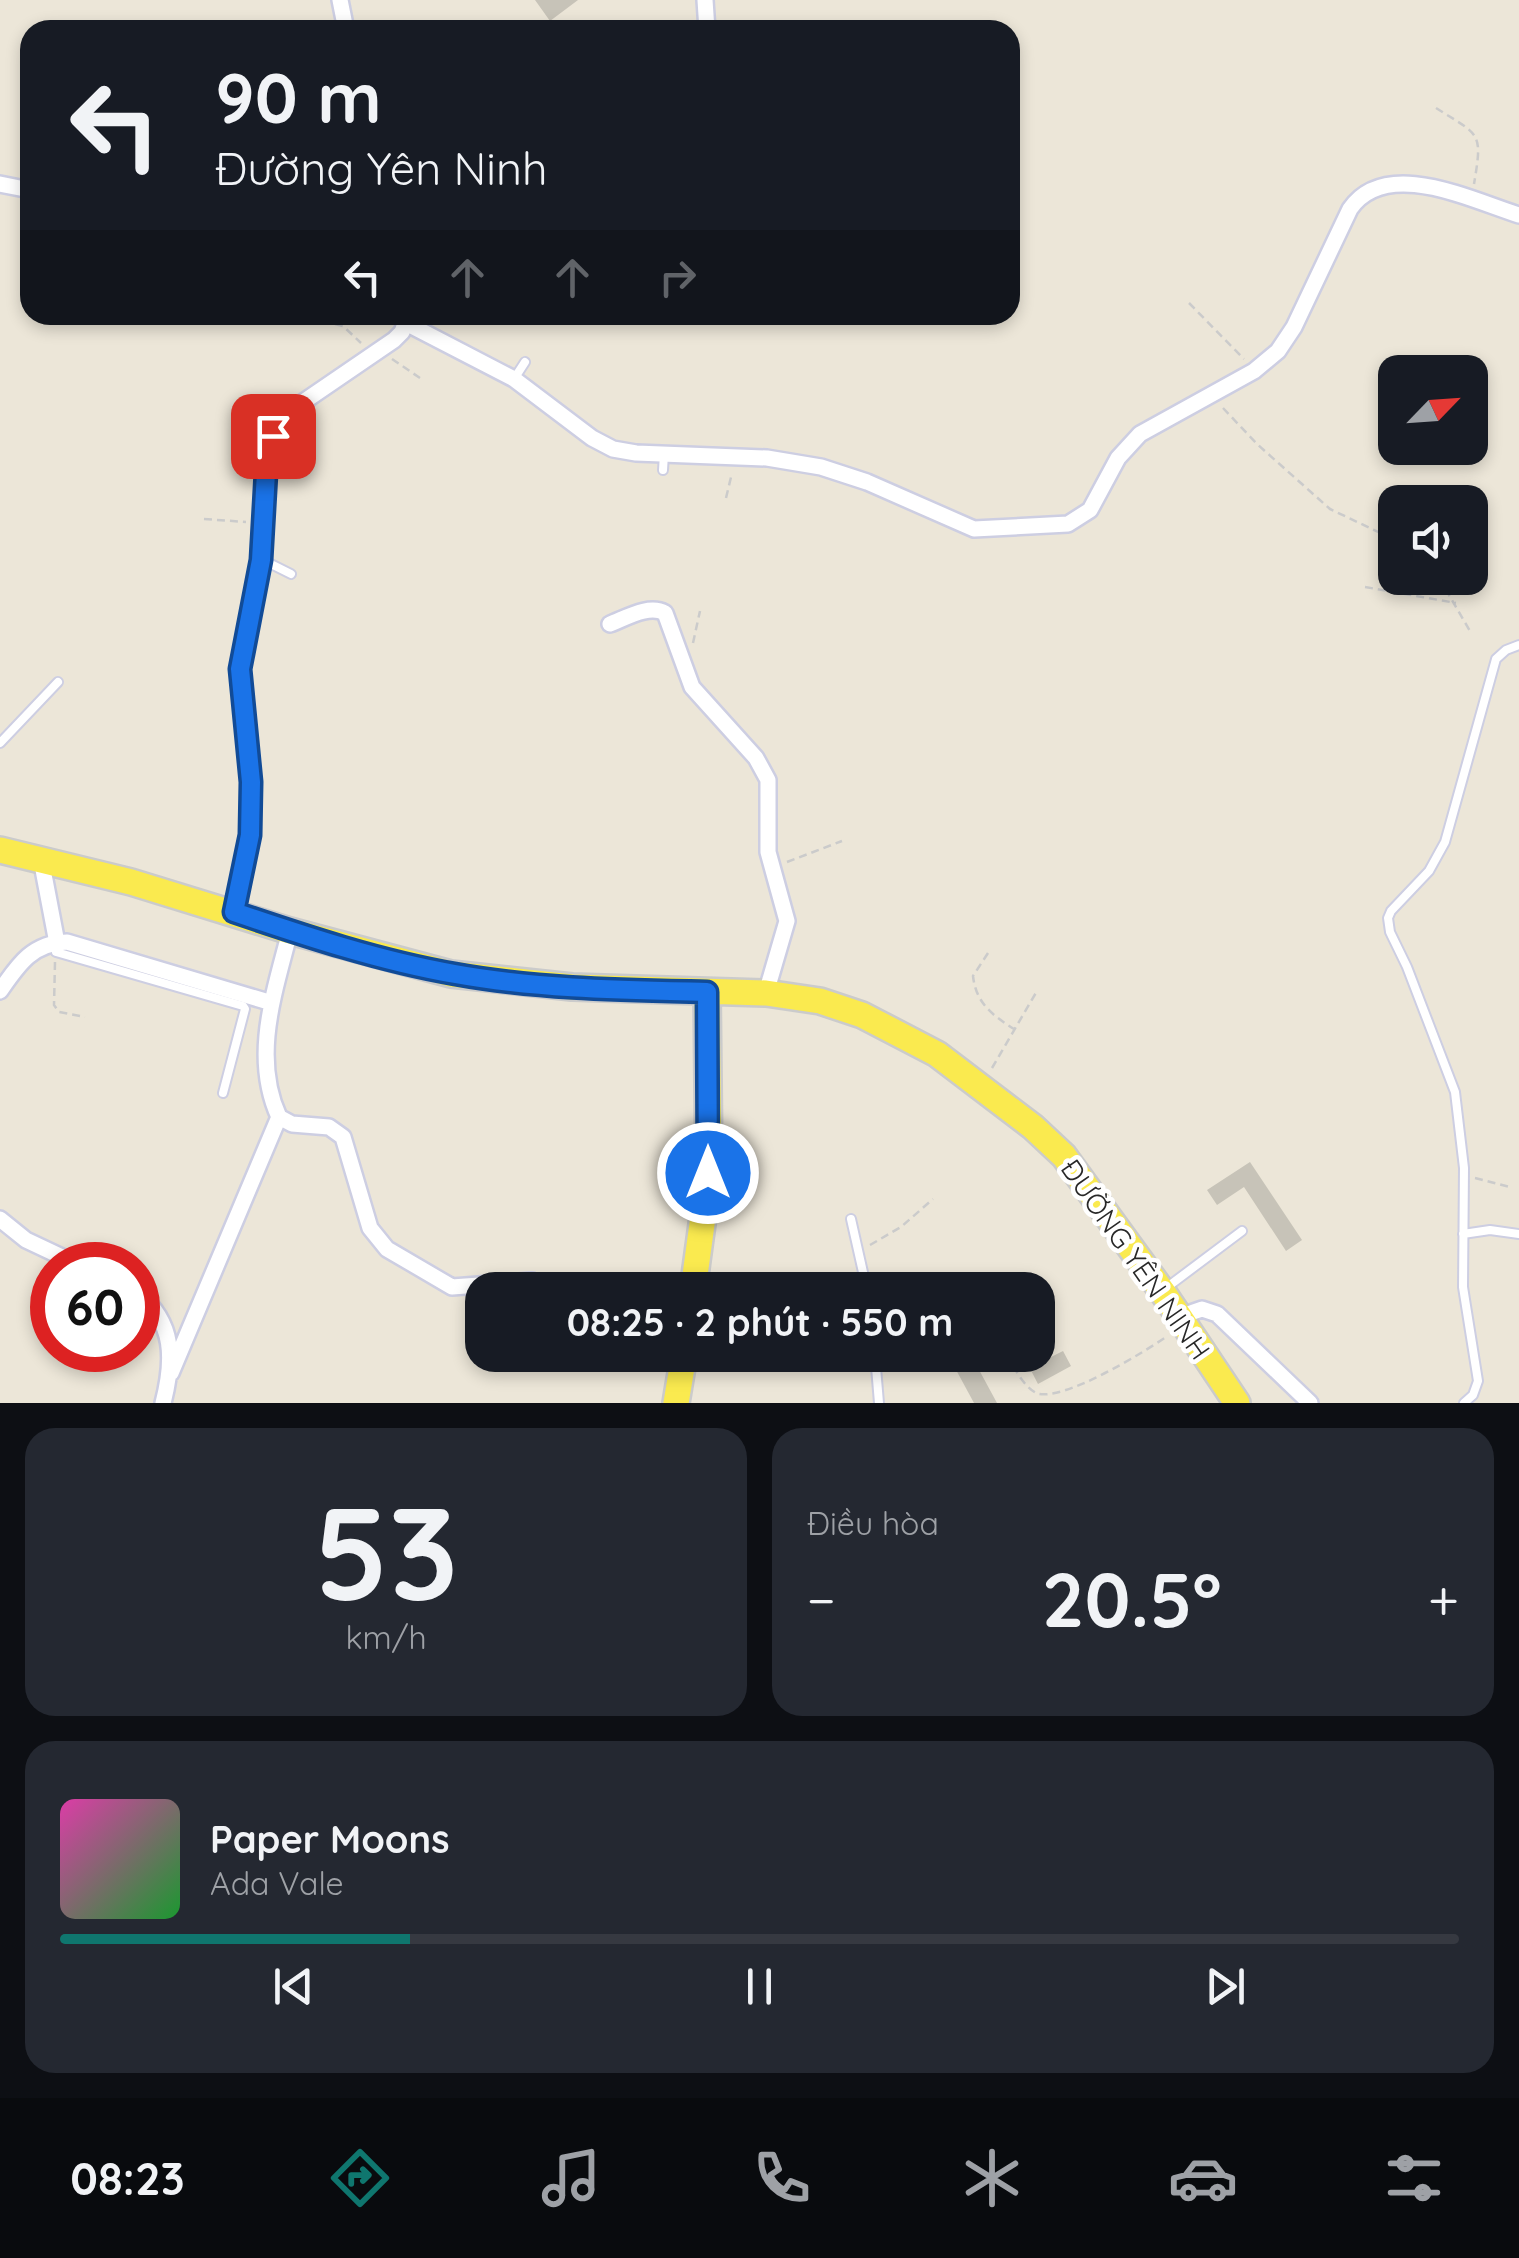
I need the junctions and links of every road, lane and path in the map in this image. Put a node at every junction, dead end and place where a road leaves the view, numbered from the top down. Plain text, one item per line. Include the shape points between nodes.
1 (1436, 108) dead end
2 (1472, 200) junction
3 (1519, 215) edge
4 (1189, 303) dead end
5 (340, 325) edge
6 (404, 325) edge
7 (418, 325) edge
8 (373, 354) junction
9 (524, 362) dead end
10 (1254, 371) junction
11 (420, 378) dead end
12 (514, 378) junction
13 (1212, 395) junction
14 (736, 457) junction
15 (726, 498) dead end
16 (204, 519) dead end
17 (263, 524) junction
18 (1378, 532) edge
19 (261, 560) junction
20 (291, 574) dead end
21 (1365, 587) dead end
22 (1451, 595) edge
23 (1456, 603) junction
24 (610, 624) dead end
25 (1470, 631) dead end
26 (1519, 645) edge
27 (58, 682) dead end
28 (0, 743) edge
29 (842, 841) dead end
30 (0, 850) edge
31 (41, 859) junction
32 (771, 868) junction
33 (234, 912) junction
34 (290, 931) junction
35 (57, 947) junction
36 (988, 952) dead end
37 (3, 981) edge
38 (707, 992) junction
39 (1037, 992) dead end
40 (766, 993) junction
41 (272, 1003) junction
42 (86, 1017) dead end
43 (1016, 1030) junction
44 (980, 1086) junction
45 (224, 1093) dead end
46 (279, 1116) junction
47 (1464, 1174) junction
48 (1510, 1187) dead end
49 (933, 1199) dead end
50 (1, 1217) edge
51 (852, 1219) dead end
52 (1242, 1231) dead end
53 (1463, 1234) junction
54 (1519, 1234) edge
55 (32, 1242) edge
56 (858, 1250) junction
57 (695, 1272) edge
58 (863, 1272) edge
59 (465, 1286) edge
60 (1162, 1291) junction
61 (160, 1319) edge
62 (1182, 1321) junction
63 (681, 1372) edge
64 (877, 1372) edge
65 (1017, 1372) edge
66 (170, 1374) junction
67 (1233, 1402) edge
68 (163, 1403) edge
69 (676, 1403) edge
70 (878, 1403) edge
71 (1310, 1403) edge
72 (1464, 1403) edge

1 - 2 path via 1472,130 1480,144
2 - 3 street
2 - 10 street via 1400,182 1362,194 1288,338
4 - 10 path
5 - 8 path
6 - 8 street
7 - 12 street
8 - 11 path
8 - 17 street via 293,408 278,427 267,455
9 - 12 lane
10 - 13 street
12 - 14 street via 602,444 624,452 663,462
13 - 14 street via 1140,434 1118,458 1090,510 1068,524 974,529 843,473
13 - 18 path via 1330,508
14 - 15 path
16 - 17 path
17 - 19 street
19 - 20 lane
19 - 33 street via 240,669 252,810
21 - 23 path
22 - 23 path
23 - 25 path
24 - 32 street via 650,610 665,613 692,687 764,771
26 - 47 lane via 1496,659 1437,858 1388,918 1455,1092
27 - 28 lane
29 - 32 path
30 - 31 main road, ĐƯỜNG YÊN NINH
31 - 33 main road, ĐƯỜNG YÊN NINH
31 - 35 street
32 - 40 street via 787,921
33 - 34 main road, ĐƯỜNG YÊN NINH
34 - 38 main road, ĐƯỜNG YÊN NINH via 451,974
34 - 41 street
35 - 37 street via 34,951
35 - 41 street via 75,943
35 - 42 path via 54,1005
35 - 45 lane via 243,1006
36 - 43 path via 973,976 976,992 987,1010
38 - 40 main road, ĐƯỜNG YÊN NINH
38 - 57 main road via 708,1173
39 - 43 path
40 - 44 main road, ĐƯỜNG YÊN NINH via 862,1015 937,1054
41 - 46 street via 266,1047
43 - 44 path
44 - 60 main road, ĐƯỜNG YÊN NINH via 1064,1156
46 - 59 street via 344,1137 370,1228 387,1249 452,1287
46 - 66 street
47 - 48 path
47 - 53 lane
49 - 56 path via 902,1227
50 - 55 street
51 - 56 lane
52 - 60 lane
53 - 54 lane
53 - 72 lane via 1463,1286 1478,1381
56 - 58 lane
60 - 62 main road, ĐƯỜNG YÊN NINH
61 - 66 street via 171,1349
62 - 65 path via 1132,1360 1084,1385 1038,1394
62 - 67 main road, ĐƯỜNG YÊN NINH
62 - 71 street via 1202,1309 1218,1314
63 - 69 main road
64 - 70 lane
66 - 68 street

